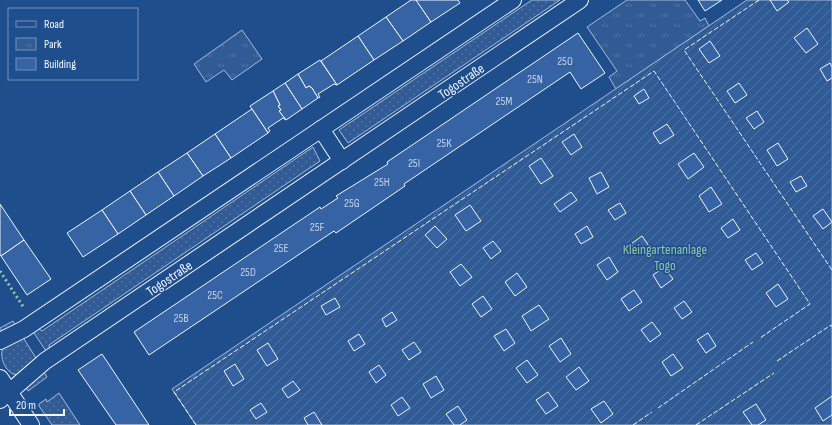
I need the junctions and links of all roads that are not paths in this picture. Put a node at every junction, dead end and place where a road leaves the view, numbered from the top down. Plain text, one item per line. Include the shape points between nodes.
1 (513, 0) edge
2 (580, 0) edge
3 (321, 129) junction
4 (342, 162) junction
5 (0, 341) edge
6 (0, 378) edge
7 (5, 396) edge
8 (31, 425) edge

1 - 3 street
2 - 4 street, Togostraße
3 - 4 street
3 - 5 street via 24,329
4 - 7 street, Togostraße via 45,361
6 - 7 street
7 - 8 street

